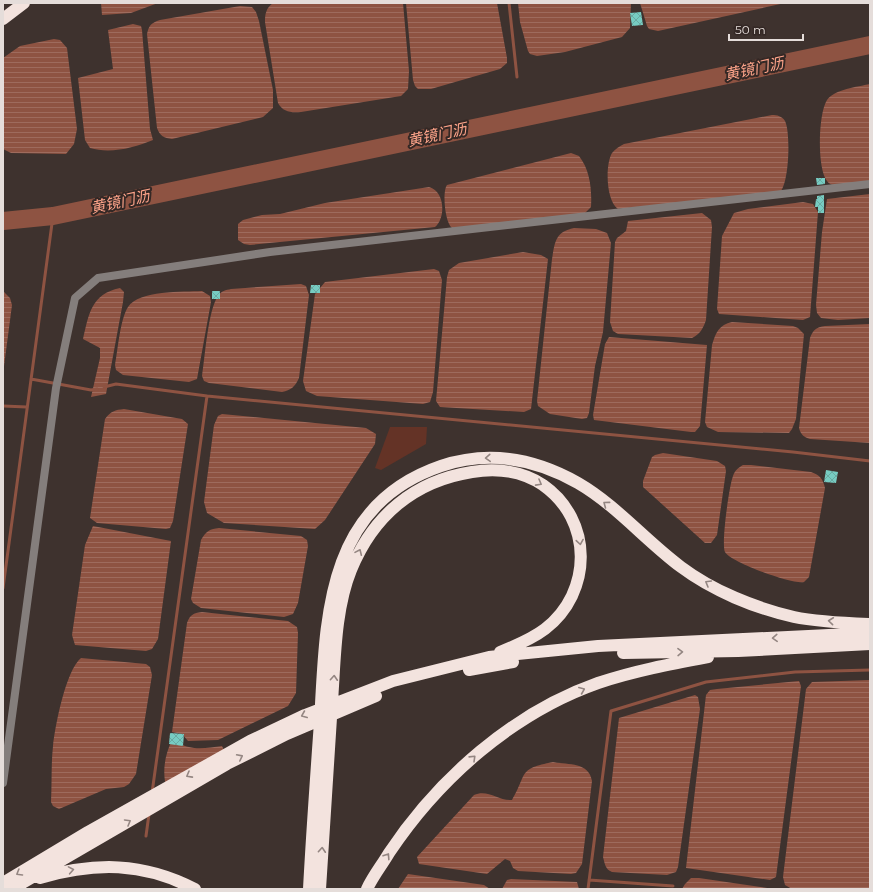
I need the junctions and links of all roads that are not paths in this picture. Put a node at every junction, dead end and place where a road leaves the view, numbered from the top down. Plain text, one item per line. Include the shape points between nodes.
1 (24, 3) edge
2 (3, 19) edge
3 (870, 184) edge
4 (870, 624) edge
5 (870, 633) edge
6 (870, 644) edge
7 (598, 649) junction
8 (738, 651) junction
9 (489, 657) junction
10 (3, 783) edge
11 (91, 837) junction
12 (3, 883) edge
13 (16, 887) edge
14 (195, 889) edge
15 (309, 889) edge
16 (320, 889) edge
17 (367, 889) edge

1 - 2 highway
3 - 10 street via 270,252 98,278 75,298 56,388
4 -> 15 highway via 795,617 754,605 717,589 682,568 580,484 552,470 521,460 491,457 455,461 424,472 395,490 371,512 352,539 337,571 330,602 325,647
5 -> 7 highway
6 - 8 highway
7 -> 8 highway
7 - 9 highway
11 -> 7 highway via 287,734 388,691 455,672
17 -> 8 highway via 402,834 438,791 478,753 516,725 557,700 598,683 646,669
9 -> 11 highway via 393,681 305,715 250,741
16 -> 9 highway via 335,657 341,608 350,572 362,545 379,522 400,502 423,486 452,475 501,470 525,476 542,484 556,496 574,520 581,541 582,563 577,585 566,607 546,629
11 -> 12 highway
11 - 13 highway
13 -> 14 highway via 60,872 89,867 120,866 175,879

